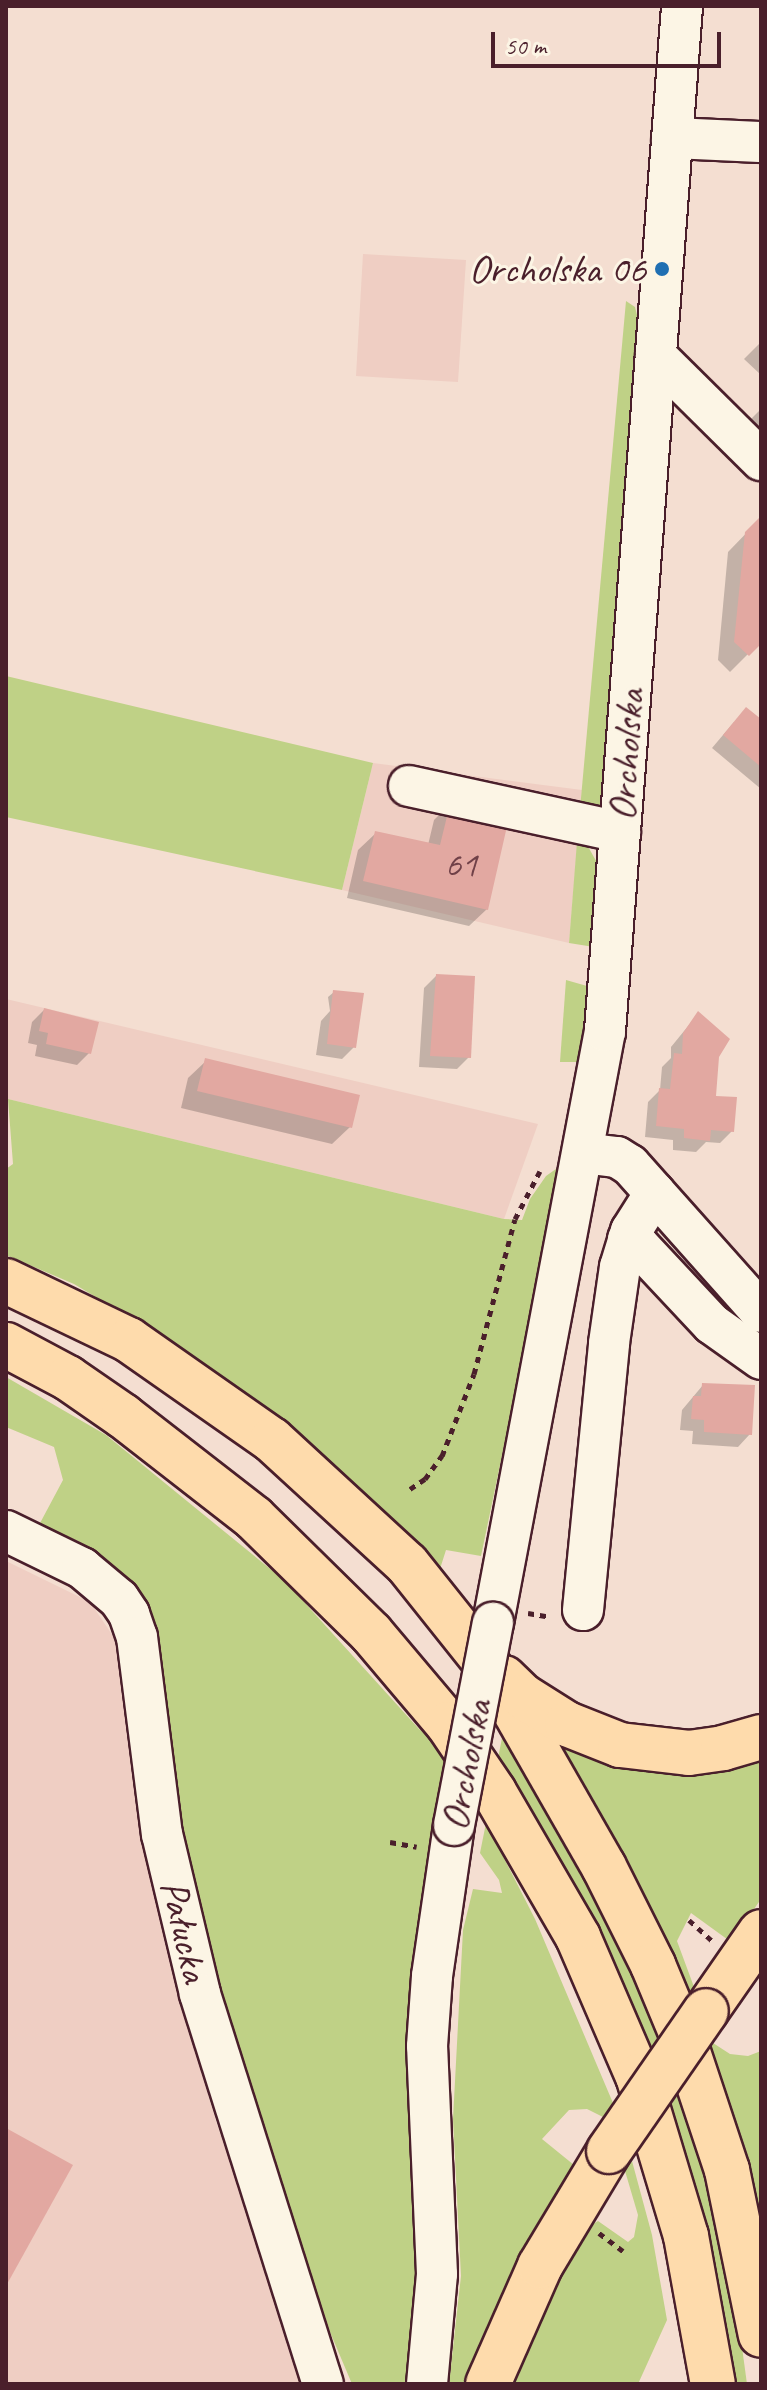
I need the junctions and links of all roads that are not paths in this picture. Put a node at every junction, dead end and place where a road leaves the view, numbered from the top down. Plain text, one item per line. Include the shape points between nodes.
1 (682, 6) edge
2 (672, 138) junction
3 (761, 142) edge
4 (656, 356) junction
5 (761, 460) edge
6 (409, 786) dead end
7 (620, 832) junction
8 (565, 1156) junction
9 (655, 1193) junction
10 (628, 1239) junction
11 (6, 1281) edge
12 (761, 1312) edge
13 (6, 1345) edge
14 (761, 1359) edge
15 (6, 1531) edge
16 (574, 1615) road end
17 (494, 1625) junction
18 (761, 1737) edge
19 (761, 1932) edge
20 (761, 2335) edge
21 (323, 2384) edge
22 (427, 2384) edge
23 (488, 2384) edge
24 (713, 2384) edge

1 - 2 street, Orcholska
2 - 3 street
2 - 4 street, Orcholska
4 - 5 street
4 - 7 street, Orcholska
6 - 7 street
7 - 8 street, Orcholska via 605,1031
8 - 9 street via 624,1160
8 - 17 street, Orcholska
9 - 10 street
9 - 12 street
10 - 14 street via 712,1324
10 - 16 street via 609,1343
11 - 17 main road via 129,1340 272,1440 407,1564
13 - 24 main road via 68,1378 146,1432 254,1518 371,1633 448,1724 487,1781 578,1937 638,2076 683,2222
15 - 21 street, Pałucka via 82,1568 129,1614 137,1637 162,1834 200,1994
17 - 18 main road via 524,1697 606,1741 675,1753
17 - 20 main road via 490,1668 604,1867 673,2012 727,2170
17 - 22 street, Orcholska, bridge via 442,1837 427,2046 437,2274
19 - 23 main road, bridge via 609,2151 540,2266

